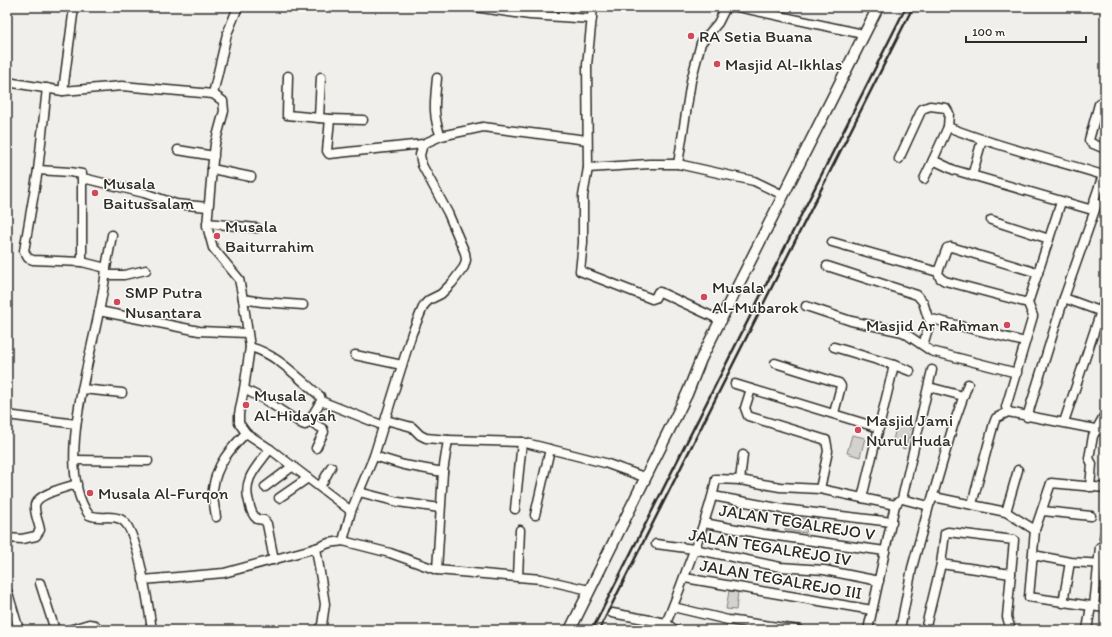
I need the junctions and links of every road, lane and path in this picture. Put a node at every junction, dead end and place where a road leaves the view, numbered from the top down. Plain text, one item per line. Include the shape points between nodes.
1 (74, 7) edge
2 (238, 7) edge
3 (474, 7) edge
4 (593, 7) edge
5 (726, 7) edge
6 (738, 7) edge
7 (878, 7) edge
8 (592, 19) junction
9 (863, 34) junction
10 (288, 76) dead end
11 (321, 77) dead end
12 (437, 78) dead end
13 (7, 82) edge
14 (47, 88) junction
15 (63, 91) junction
16 (213, 94) junction
17 (1100, 104) dead end
18 (319, 118) junction
19 (330, 119) junction
20 (363, 120) dead end
21 (946, 130) junction
22 (442, 136) junction
23 (587, 140) junction
24 (982, 140) junction
25 (423, 144) junction
26 (1105, 149) edge
27 (178, 150) dead end
28 (214, 156) junction
29 (899, 160) dead end
30 (933, 160) junction
31 (678, 164) junction
32 (588, 168) junction
33 (212, 169) junction
34 (38, 170) junction
35 (1104, 175) edge
36 (972, 176) junction
37 (251, 177) dead end
38 (83, 178) junction
39 (924, 179) dead end
40 (1103, 192) edge
41 (783, 195) junction
42 (1061, 202) junction
43 (208, 207) junction
44 (991, 220) dead end
45 (207, 223) junction
46 (257, 228) dead end
47 (112, 235) dead end
48 (1049, 239) junction
49 (832, 242) dead end
50 (82, 262) junction
51 (827, 266) dead end
52 (146, 270) dead end
53 (106, 272) junction
54 (938, 272) junction
55 (1038, 273) junction
56 (1064, 298) junction
57 (244, 299) junction
58 (1105, 299) edge
59 (1028, 303) junction
60 (303, 305) dead end
61 (806, 306) dead end
62 (99, 311) junction
63 (1103, 312) edge
64 (931, 319) junction
65 (722, 321) junction
66 (247, 334) junction
67 (1025, 342) junction
68 (923, 346) junction
69 (250, 347) junction
70 (834, 347) dead end
71 (355, 355) dead end
72 (775, 363) dead end
73 (402, 365) junction
74 (894, 365) junction
75 (932, 370) dead end
76 (910, 371) dead end
77 (1017, 372) junction
78 (735, 384) dead end
79 (968, 384) dead end
80 (929, 387) junction
81 (244, 388) junction
82 (82, 389) junction
83 (750, 389) junction
84 (122, 393) dead end
85 (963, 396) junction
86 (321, 401) junction
87 (1008, 412) junction
88 (834, 413) junction
89 (1105, 414) edge
90 (7, 415) edge
91 (1027, 417) junction
92 (309, 421) junction
93 (1064, 422) junction
94 (385, 423) junction
95 (76, 424) junction
96 (879, 428) junction
97 (1101, 430) edge
98 (246, 433) junction
99 (448, 440) junction
100 (522, 442) junction
101 (316, 448) dead end
102 (550, 448) junction
103 (270, 449) junction
104 (743, 455) dead end
105 (374, 456) junction
106 (75, 460) junction
107 (148, 461) dead end
108 (293, 466) junction
109 (331, 467) dead end
110 (1018, 470) dead end
111 (443, 472) junction
112 (644, 477) junction
113 (308, 478) junction
114 (740, 480) junction
115 (77, 484) junction
116 (265, 487) dead end
117 (320, 487) junction
118 (1090, 487) junction
119 (1105, 488) edge
120 (820, 490) junction
121 (359, 492) junction
122 (713, 496) junction
123 (934, 497) junction
124 (279, 498) dead end
125 (862, 498) junction
126 (899, 502) junction
127 (972, 504) junction
128 (929, 506) junction
129 (440, 508) junction
130 (515, 508) dead end
131 (352, 511) junction
132 (1006, 512) junction
133 (1043, 512) junction
134 (535, 515) dead end
135 (1091, 516) dead end
136 (216, 517) dead end
137 (892, 522) junction
138 (704, 523) junction
139 (520, 530) dead end
140 (1035, 530) junction
141 (7, 538) edge
142 (343, 541) junction
143 (656, 544) dead end
144 (1100, 547) dead end
145 (316, 548) junction
146 (694, 549) junction
147 (885, 551) junction
148 (1033, 555) junction
149 (274, 560) junction
150 (1070, 562) junction
151 (941, 564) junction
152 (1102, 564) edge
153 (437, 570) junction
154 (1011, 574) junction
155 (518, 577) junction
156 (685, 578) junction
157 (143, 580) junction
158 (879, 581) junction
159 (40, 583) dead end
160 (589, 590) junction
161 (8, 593) dead end
162 (1063, 603) junction
163 (1093, 606) junction
164 (673, 607) junction
165 (1105, 608) edge
166 (872, 610) junction
167 (612, 613) dead end
168 (666, 623) junction
169 (19, 630) edge
170 (55, 630) edge
171 (69, 630) edge
172 (97, 630) edge
173 (152, 630) edge
174 (318, 630) edge
175 (570, 630) edge
176 (675, 630) edge
177 (799, 630) edge
178 (868, 630) edge
179 (900, 630) edge
180 (925, 630) edge
181 (1010, 630) edge
182 (1087, 630) edge

1 - 15 street
2 - 16 street via 227,34
3 - 8 street via 530,16
4 - 8 street
5 - 31 street via 718,23 701,43 691,81
6 - 9 street
7 - 9 street
8 - 23 street via 587,65
9 - 41 street
10 - 18 street via 287,115
11 - 18 street
12 - 22 street via 434,110
13 - 14 street
14 - 15 street
14 - 34 street
15 - 16 street via 122,86
16 - 28 street via 224,107
17 - 26 street via 1089,140
18 - 19 street
19 - 20 street
19 - 25 street via 329,154
21 - 24 street
21 - 29 street via 949,114 946,108 930,106 922,109
21 - 30 street
22 - 23 street via 483,127 499,127
22 - 25 street
23 - 32 street
24 - 35 street
24 - 36 street
25 - 73 street via 420,155 422,165 448,213 466,260 452,283 424,305
27 - 28 street
28 - 33 street
30 - 36 street via 947,168
30 - 39 street
31 - 32 street
31 - 41 street via 754,181
32 - 65 street via 583,196 584,224 579,269 581,272 652,299 660,292
33 - 37 street
33 - 43 street
34 - 38 street via 76,172 82,174
34 - 50 street via 23,245 25,255 34,260
35 - 40 street
35 - 42 street via 1092,207 1088,209
36 - 42 street
38 - 43 street via 176,204
38 - 50 street
40 - 56 street
41 - 65 street
42 - 48 street
43 - 45 street
44 - 48 street
45 - 46 street
45 - 57 street via 213,248 236,274
47 - 53 street
48 - 55 street
49 - 54 street
50 - 53 street
51 - 64 street via 917,295 923,302 927,317
52 - 53 street via 124,275
53 - 62 street
54 - 55 street via 947,248 951,246
54 - 59 street via 945,282
55 - 59 street
56 - 63 street
56 - 91 street
57 - 60 street
57 - 66 street
58 - 63 street
59 - 67 street via 1033,316
61 - 68 street via 851,321 903,332
62 - 66 street via 199,331
62 - 82 street
63 - 93 street
64 - 67 street
64 - 68 street
65 - 112 street
66 - 69 street
67 - 77 street
68 - 77 street via 932,351
69 - 81 street
69 - 86 street via 261,350 280,363 320,396
70 - 74 street
71 - 73 street
72 - 88 street via 840,383
73 - 94 street
74 - 76 street
74 - 96 street
75 - 80 street
77 - 87 street via 1006,407
78 - 83 street
79 - 85 street
80 - 85 street
80 - 126 street
81 - 92 street via 302,424 305,425
81 - 98 street via 238,419 240,427
82 - 84 street
82 - 95 street
83 - 88 street
83 - 120 street via 745,408 748,416 823,438 827,442 828,452
85 - 123 street
86 - 92 street
86 - 94 street
87 - 91 street
87 - 127 street via 996,418 994,423
88 - 96 street
89 - 97 street
90 - 95 street
91 - 93 street
92 - 101 street via 324,432
93 - 97 street
94 - 99 street via 412,427 426,438
94 - 105 street
95 - 106 street
96 - 125 street
97 - 118 street via 1093,436 1089,458 1092,464
98 - 103 street
98 - 136 street via 226,453 214,486
99 - 100 street
99 - 111 street
100 - 102 street
100 - 130 street
102 - 112 street
102 - 134 street
103 - 108 street
103 - 149 street via 249,478 246,487 253,514 267,524
104 - 114 street
105 - 111 street
105 - 121 street
106 - 107 street
106 - 115 street
108 - 113 street
108 - 116 street
109 - 117 street
110 - 132 street
111 - 129 street
112 - 160 street
113 - 117 street
113 - 124 street
114 - 120 street
114 - 122 street via 716,479
115 - 141 street via 38,499 35,506 40,530 36,536 22,539
115 - 157 street via 89,516 121,519 127,525 138,554
117 - 131 street
118 - 119 street
118 - 133 street via 1051,483
120 - 125 street
121 - 129 street via 398,502
121 - 131 street
122 - 137 street via 783,509
122 - 138 street
123 - 127 street
123 - 128 street
125 - 126 street
126 - 128 street
126 - 137 street
127 - 132 street
128 - 179 street via 912,568
129 - 153 street
131 - 142 street
132 - 140 street
133 - 135 street
133 - 140 street
137 - 147 street
138 - 146 street
138 - 147 street, JALAN TEGALREJO V
139 - 155 street
140 - 148 street
142 - 145 street
142 - 153 street via 390,553
143 - 146 street, JALAN TEGALREJO IV
144 - 152 street
145 - 149 street
145 - 174 street via 325,604 322,625
146 - 156 street
146 - 158 street, JALAN TEGALREJO IV via 780,567 824,570
147 - 158 street
148 - 150 street
148 - 162 street via 1029,597
149 - 157 street via 224,573
150 - 152 street
150 - 162 street
151 - 154 street
151 - 154 street via 945,534 948,532 1012,539 1015,543
151 - 180 street
152 - 163 street
153 - 155 street
154 - 181 street via 1007,616
155 - 160 street via 541,578
156 - 164 street
156 - 166 street, JALAN TEGALREJO III
157 - 173 street
158 - 166 street
159 - 170 street
160 - 175 street
161 - 169 street
162 - 163 street
163 - 165 street
163 - 182 street
164 - 168 street
164 - 177 street via 728,620
166 - 178 street
167 - 168 street
168 - 176 street
171 - 172 street via 92,624

